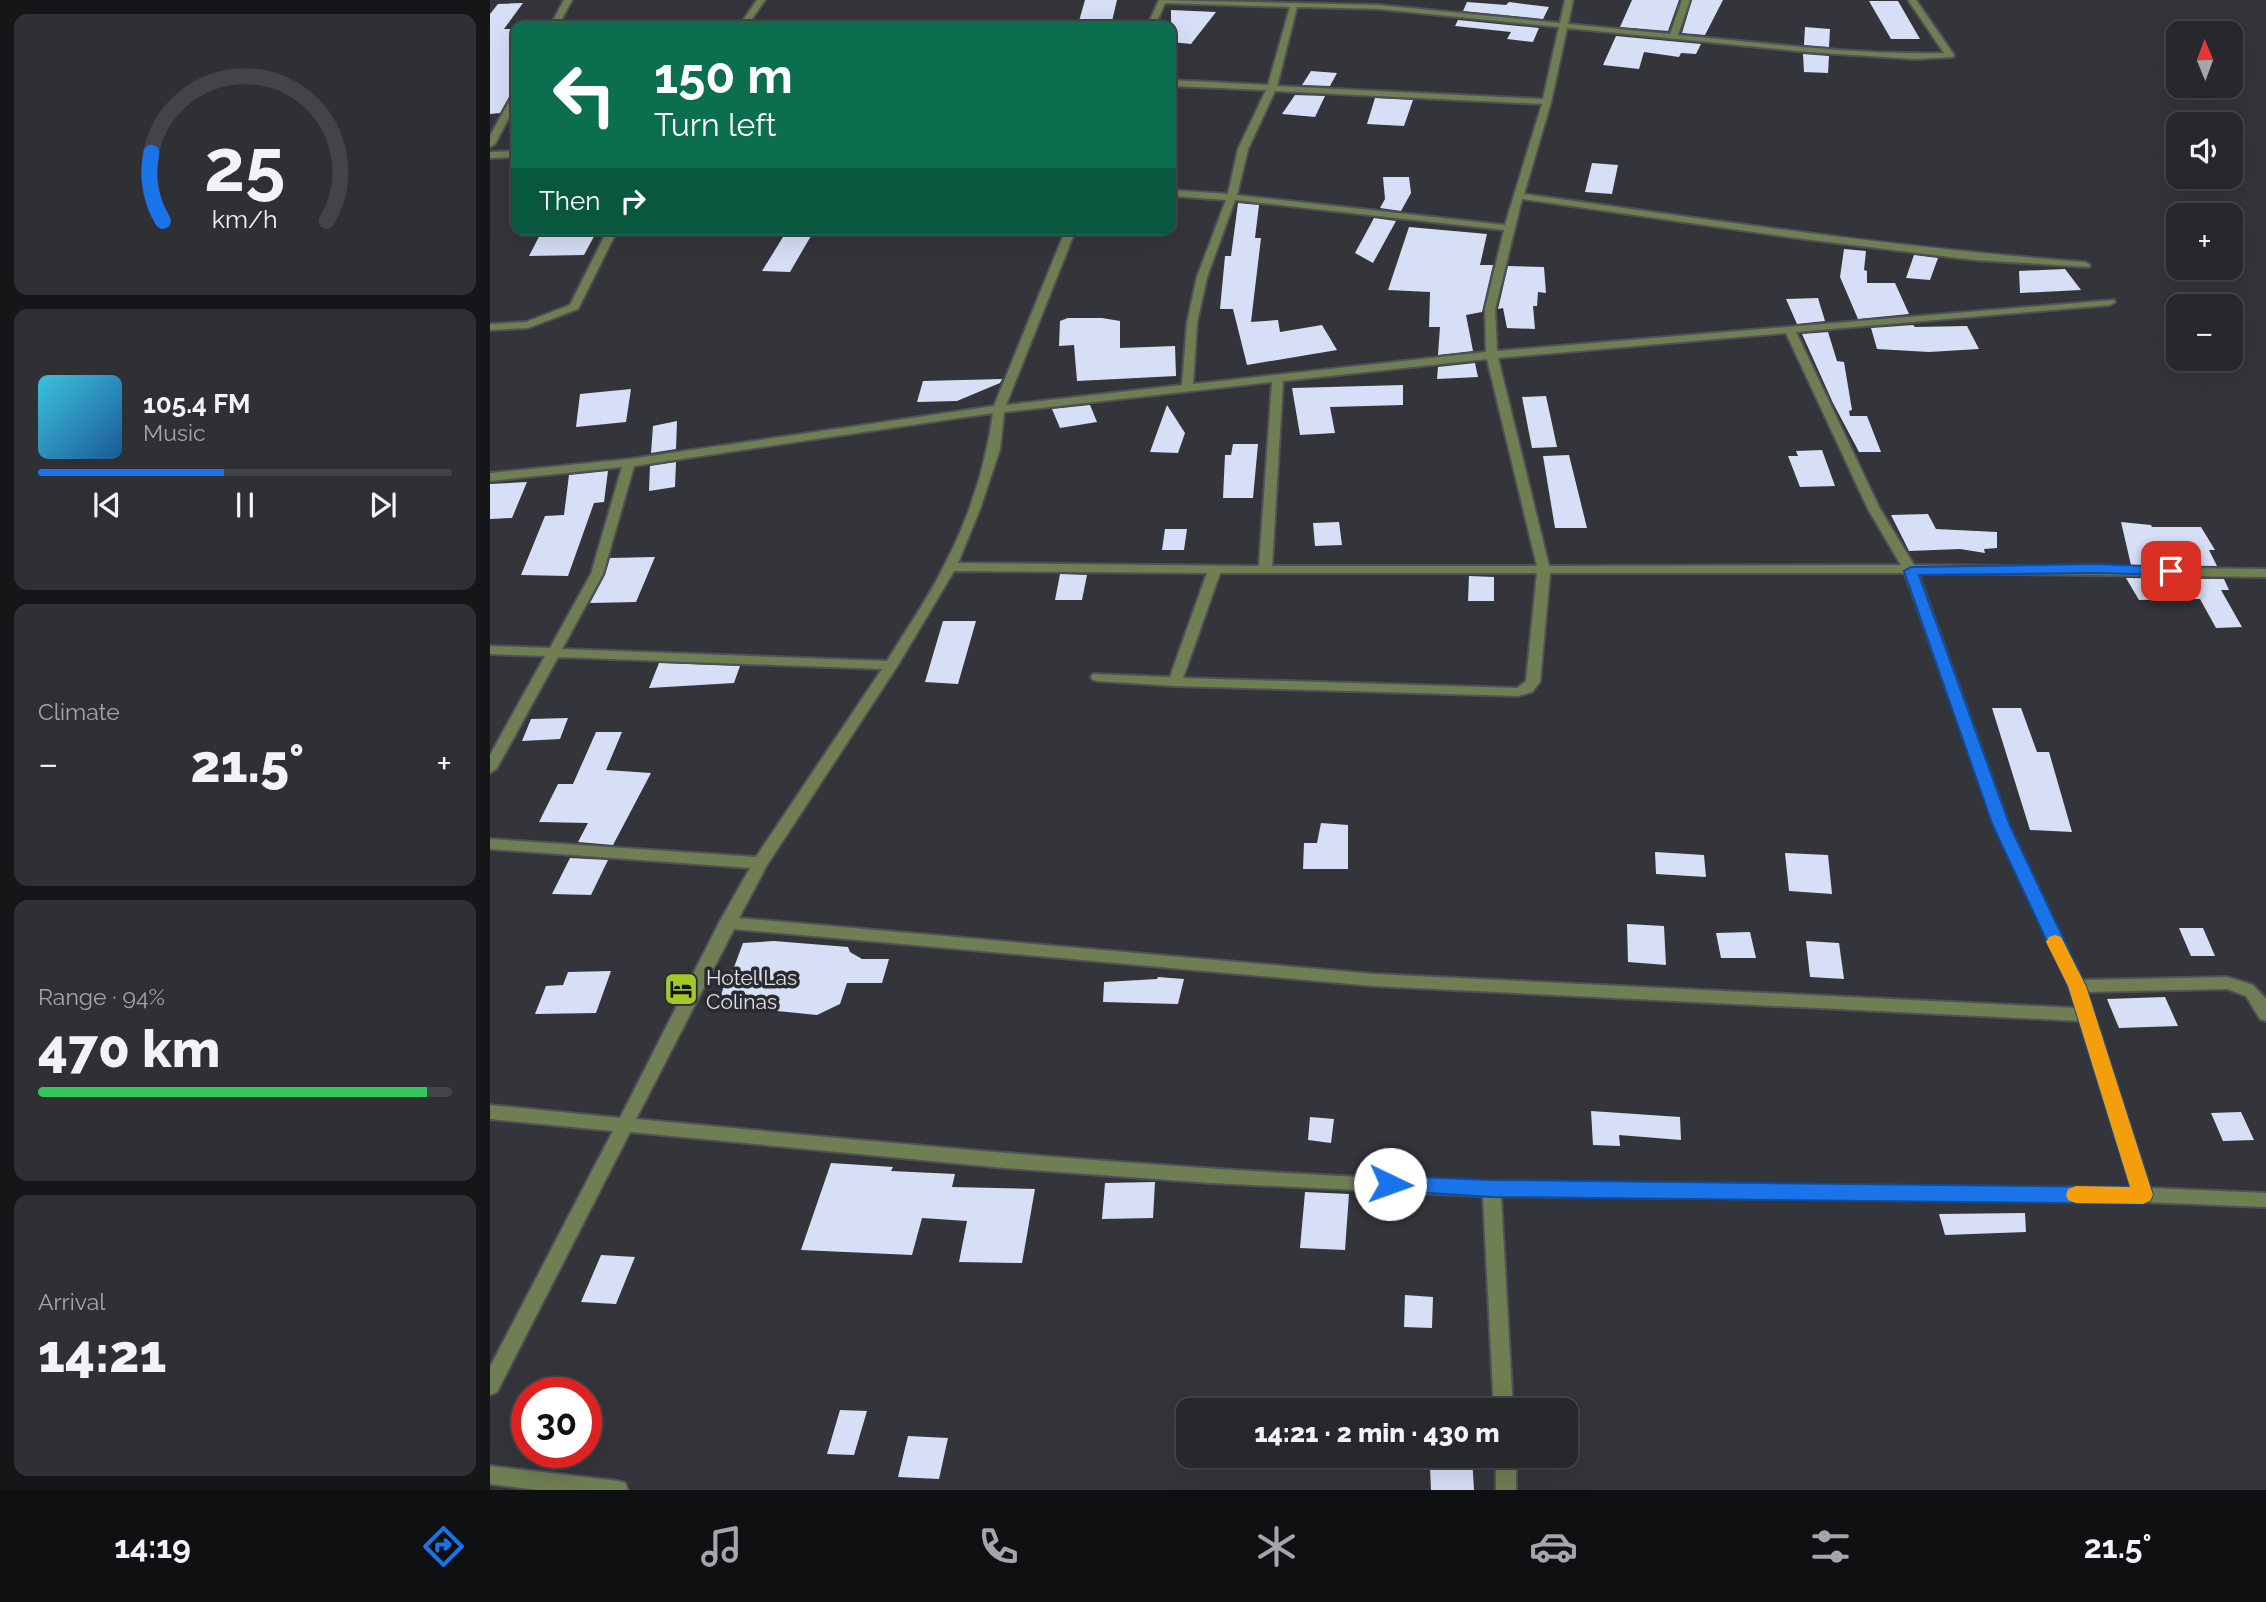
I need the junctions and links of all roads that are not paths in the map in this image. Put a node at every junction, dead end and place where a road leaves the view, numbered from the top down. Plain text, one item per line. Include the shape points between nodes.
1 (490, 0) edge
2 (496, 0) edge
3 (568, 0) edge
4 (761, 0) edge
5 (1569, 0) edge
6 (1686, 0) edge
7 (1912, 0) edge
8 (1163, 1) edge
9 (1294, 5) junction
10 (557, 21) edge
11 (746, 21) edge
12 (1153, 21) edge
13 (1562, 25) junction
14 (1673, 37) junction
15 (1176, 83) edge
16 (1272, 88) junction
17 (1547, 102) junction
18 (511, 105) edge
19 (490, 144) edge
20 (511, 154) edge
21 (490, 155) edge
22 (1176, 193) edge
23 (1232, 196) junction
24 (1519, 196) junction
25 (1509, 228) junction
26 (610, 235) edge
27 (1069, 235) edge
28 (2085, 265) dead end
29 (2110, 302) dead end
30 (490, 327) edge
31 (1790, 330) junction
32 (1492, 355) junction
33 (1278, 380) junction
34 (1187, 388) junction
35 (999, 409) junction
36 (629, 463) junction
37 (490, 477) edge
38 (950, 567) junction
39 (1544, 569) junction
40 (1265, 570) junction
41 (1214, 571) junction
42 (1911, 571) junction
43 (2266, 573) edge
44 (490, 650) edge
45 (552, 653) junction
46 (891, 665) junction
47 (1098, 677) dead end
48 (1175, 682) junction
49 (490, 768) edge
50 (490, 844) edge
51 (760, 863) junction
52 (726, 923) junction
53 (2077, 986) junction
54 (2084, 1015) junction
55 (2266, 1015) edge
56 (490, 1112) edge
57 (623, 1123) junction
58 (1492, 1189) junction
59 (2143, 1195) junction
60 (2266, 1199) edge
61 (490, 1385) edge
62 (1502, 1398) edge
63 (1506, 1468) edge
64 (490, 1475) edge
65 (618, 1490) edge
66 (1506, 1490) edge

1 - 2 street
3 - 10 street
4 - 11 street
5 - 13 street
6 - 14 street
7 - 14 street via 1950,55 1849,53
8 - 9 street
8 - 12 street
9 - 13 street via 1391,8
9 - 16 street
13 - 14 street
13 - 17 street
15 - 16 street
16 - 17 street
16 - 23 street via 1243,149
17 - 24 street
18 - 19 street
20 - 21 street
22 - 23 street
23 - 25 street
23 - 34 street via 1202,277 1192,323
24 - 25 street
24 - 28 street via 1975,257
25 - 32 street via 1490,309
26 - 30 street via 574,306 528,325
27 - 35 street
29 - 31 street
31 - 32 street
31 - 42 street via 1874,509
32 - 33 street
32 - 39 street
33 - 34 street
33 - 40 street
34 - 35 street
35 - 36 street
35 - 38 street via 994,449
36 - 37 street
36 - 45 street via 597,574
38 - 41 street
38 - 46 street
39 - 40 street
39 - 42 street
39 - 48 street via 1533,682 1518,692
40 - 41 street
41 - 48 street
42 - 43 street
42 - 53 street via 2002,826
44 - 45 street
45 - 46 street
45 - 49 street
46 - 51 street
47 - 48 street
50 - 51 street
51 - 52 street
52 - 54 street via 1374,980
52 - 57 street
53 - 54 street
53 - 55 street via 2227,983 2249,988
54 - 59 street
56 - 57 street
57 - 58 street via 1032,1163
57 - 61 street
58 - 59 street
58 - 62 street
59 - 60 street
63 - 66 street
64 - 65 street

